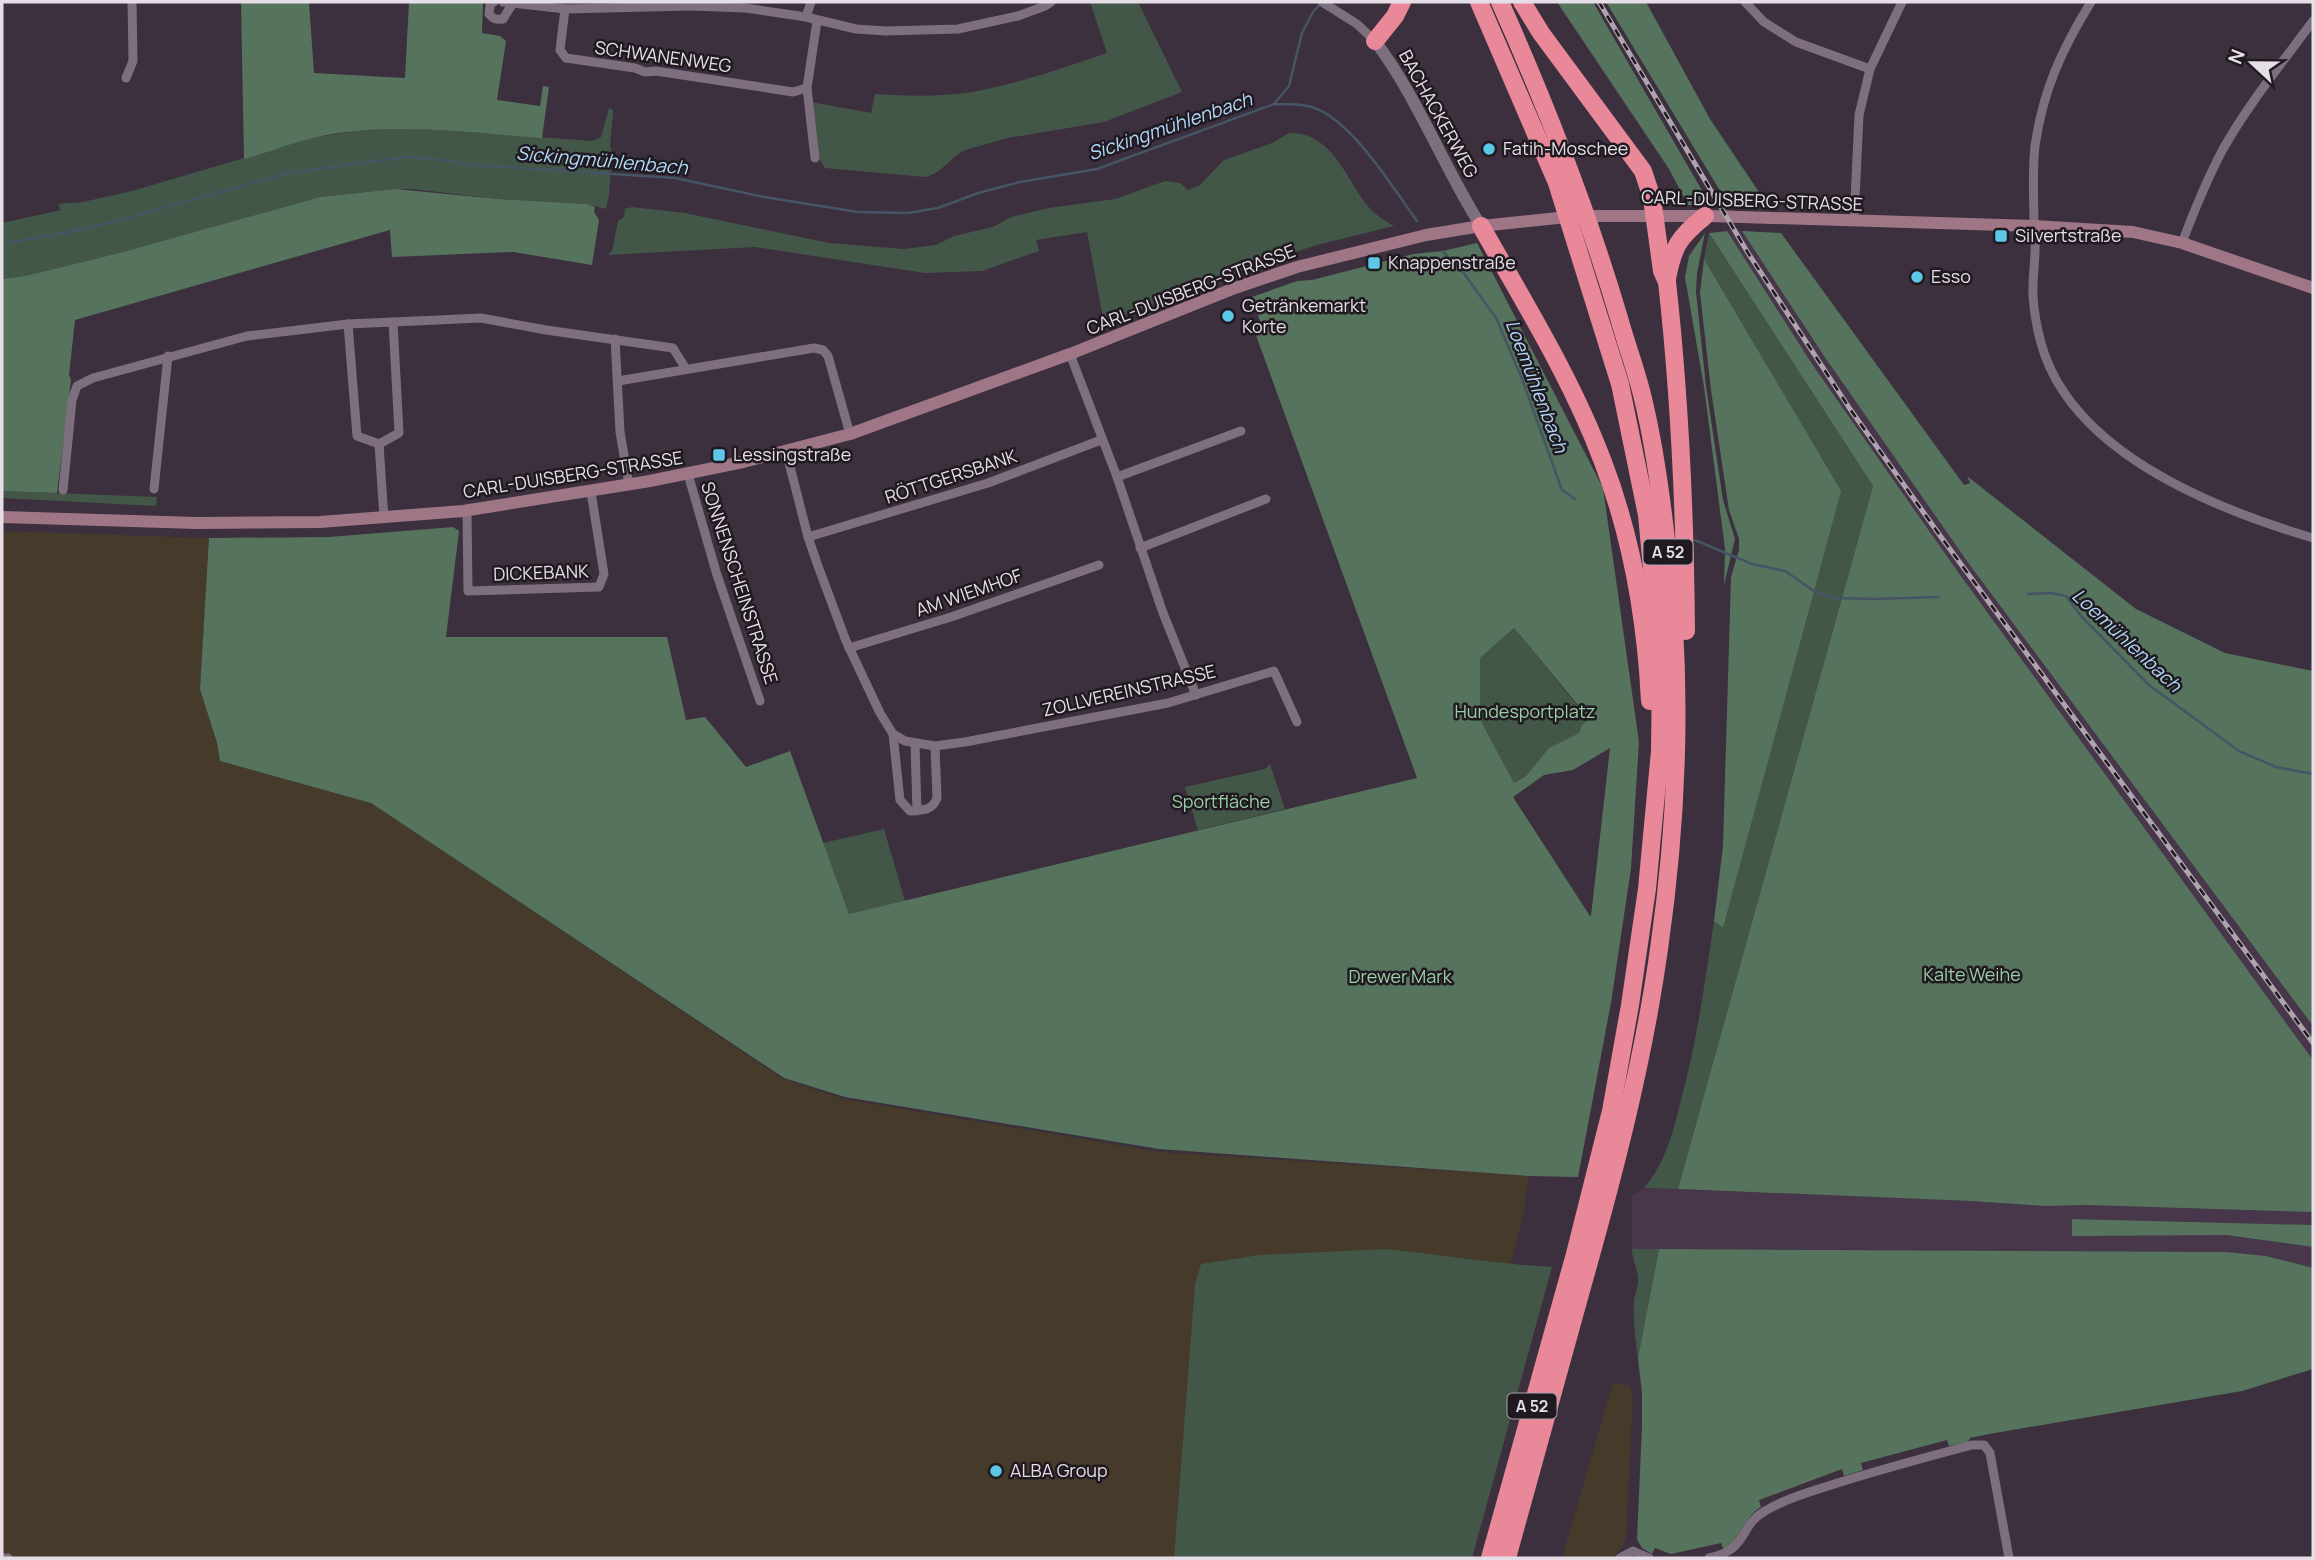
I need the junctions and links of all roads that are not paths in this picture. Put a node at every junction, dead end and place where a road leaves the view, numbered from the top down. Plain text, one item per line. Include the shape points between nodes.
1 (132, 2) edge
2 (494, 2) edge
3 (810, 2) edge
4 (1051, 2) edge
5 (1322, 2) edge
6 (1402, 2) edge
7 (1479, 2) edge
8 (1500, 2) edge
9 (1522, 2) edge
10 (1902, 2) edge
11 (2091, 2) edge
12 (508, 3) edge
13 (1747, 3) edge
14 (565, 9) junction
15 (806, 17) junction
16 (817, 21) junction
17 (2311, 28) edge
18 (1375, 41) junction
19 (1870, 69) junction
20 (126, 78) dead end
21 (807, 88) junction
22 (815, 158) dead end
23 (1566, 182) junction
24 (1655, 215) junction
25 (1705, 216) junction
26 (1854, 221) junction
27 (1481, 226) junction
28 (2034, 226) junction
29 (2182, 243) junction
30 (1667, 282) junction
31 (2313, 288) edge
32 (393, 322) junction
33 (348, 324) junction
34 (615, 339) junction
35 (1070, 354) junction
36 (168, 356) junction
37 (686, 369) junction
38 (618, 381) junction
39 (1241, 431) dead end
40 (850, 434) junction
41 (1101, 440) junction
42 (379, 444) junction
43 (786, 451) junction
44 (688, 474) junction
45 (1117, 477) junction
46 (629, 485) junction
47 (154, 489) dead end
48 (63, 490) dead end
49 (591, 492) junction
50 (1266, 499) dead end
51 (467, 511) junction
52 (2, 517) edge
53 (384, 519) junction
54 (808, 537) junction
55 (2313, 538) edge
56 (1140, 548) junction
57 (1099, 565) dead end
58 (849, 648) junction
59 (1196, 695) junction
60 (760, 701) dead end
61 (1297, 722) dead end
62 (893, 734) junction
63 (915, 744) junction
64 (934, 746) junction
65 (1660, 751) junction
66 (917, 811) junction
67 (1669, 867) junction
68 (1601, 1186) junction
69 (1583, 1255) junction
70 (2, 1558) edge
71 (8, 1558) edge
72 (1490, 1558) edge
73 (1507, 1558) edge
74 (1620, 1558) edge
75 (1649, 1558) edge
76 (1709, 1558) edge
77 (2008, 1558) edge

1 - 20 street via 133,61
2 - 12 street via 489,14 498,20 503,19
3 - 15 street
4 - 16 street via 1018,16 958,29 886,31
5 - 18 street, BACHACKERWEG
6 - 18 highway
7 - 23 highway, A 52
8 - 23 highway, A 52 via 1539,89
9 - 24 highway via 1643,171
10 - 19 street
11 - 28 street via 2062,52 2046,92 2035,148
12 - 14 street
13 - 19 street via 1764,22 1796,42
14 - 15 street via 745,8
14 - 21 street, SCHWANENWEG via 559,50 566,58 793,92
15 - 16 street
16 - 21 street
17 - 29 street via 2254,99 2223,149
18 - 27 street, BACHACKERWEG via 1405,85
19 - 26 street via 1859,115
21 - 22 street
23 - 65 highway, A 52 via 1579,247 1620,384 1647,516 1661,666
23 - 67 highway, A 52 via 1598,246 1644,403 1660,487 1677,658
24 - 25 main road, CARL-DUISBERG-STRASSE
24 - 27 main road, CARL-DUISBERG-STRASSE via 1577,216
24 - 30 highway
25 - 26 main road, CARL-DUISBERG-STRASSE
25 - 30 highway via 1677,243
26 - 28 main road, CARL-DUISBERG-STRASSE
27 - 35 main road, CARL-DUISBERG-STRASSE via 1378,245 1297,267
27 - 65 highway via 1533,318 1603,462 1640,598 1651,729
28 - 29 main road, CARL-DUISBERG-STRASSE via 2133,232
28 - 55 street via 2033,297 2042,344 2070,402 2149,470 2204,500
29 - 31 main road, CARL-DUISBERG-STRASSE
30 - 67 highway via 1677,370 1686,729 1680,830
32 - 33 street
32 - 34 street via 481,318
32 - 42 street via 398,433
33 - 36 street via 247,336
33 - 42 street via 357,436
34 - 37 street via 673,348
34 - 38 street
35 - 40 main road, CARL-DUISBERG-STRASSE
35 - 41 street
36 - 47 street
36 - 48 street via 77,386
37 - 38 street
37 - 40 street via 823,350
38 - 46 street
39 - 45 street
40 - 43 main road, CARL-DUISBERG-STRASSE
41 - 45 street
41 - 54 street, RÖTTGERSBANK via 988,483
42 - 53 street
43 - 44 main road, CARL-DUISBERG-STRASSE
43 - 54 street
44 - 46 main road, CARL-DUISBERG-STRASSE
44 - 60 street, SONNENSCHEINSTRASSE
45 - 56 street
46 - 49 main road, CARL-DUISBERG-STRASSE
49 - 51 main road, CARL-DUISBERG-STRASSE
49 - 51 street, DICKEBANK via 604,574 599,587 468,591
50 - 56 street
51 - 53 main road, CARL-DUISBERG-STRASSE
52 - 53 main road, CARL-DUISBERG-STRASSE via 197,523
54 - 58 street
56 - 59 street
57 - 58 street, AM WIEMHOF
58 - 62 street
59 - 61 street, ZOLLVEREINSTRASSE via 1274,671
59 - 64 street, ZOLLVEREINSTRASSE
62 - 63 street, ZOLLVEREINSTRASSE
62 - 66 street via 900,800 910,811
63 - 64 street, ZOLLVEREINSTRASSE
63 - 66 street
64 - 66 street via 937,798 930,808
65 - 68 highway, A 52 via 1647,888
67 - 68 highway, A 52 via 1647,1021
68 - 69 highway, A 52
69 - 72 highway, A 52
69 - 73 highway, A 52
70 - 71 street
74 - 75 street via 1633,1551
76 - 77 street via 1728,1553 1763,1511 1861,1475 1972,1445 1984,1445 1990,1453

